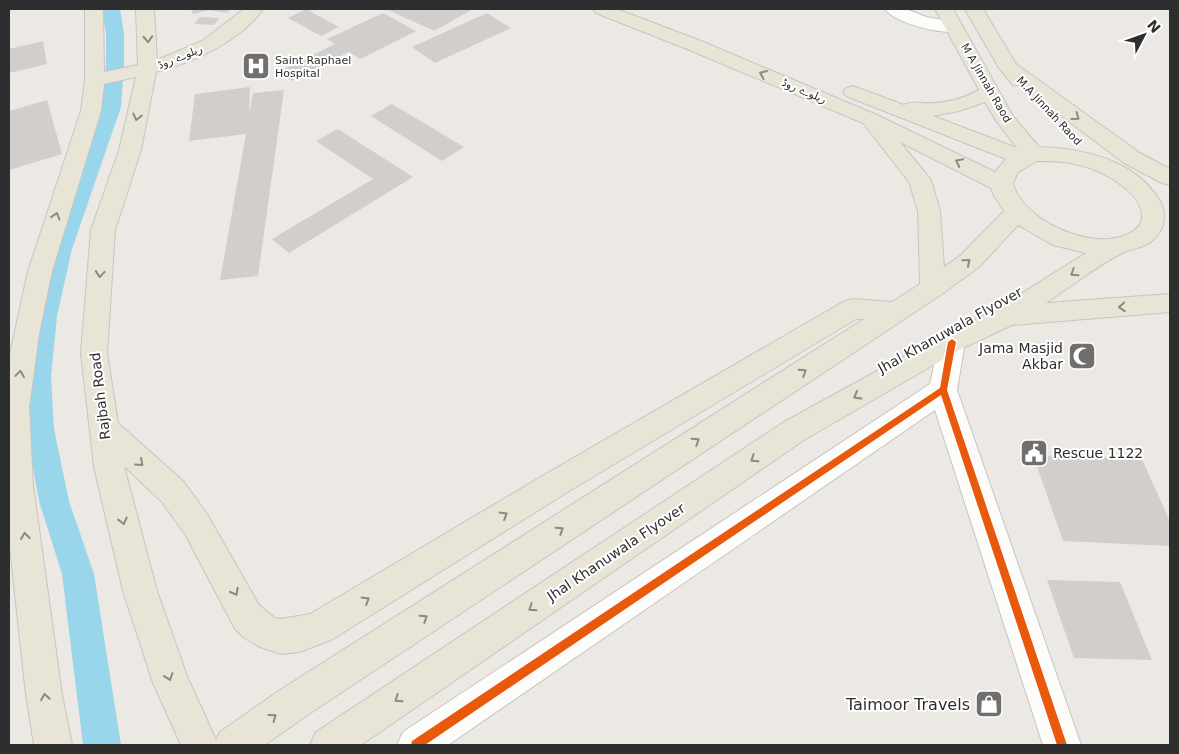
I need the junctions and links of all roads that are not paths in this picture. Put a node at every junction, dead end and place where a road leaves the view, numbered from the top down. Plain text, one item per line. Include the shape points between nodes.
1 (94, 9) edge
2 (145, 9) edge
3 (254, 9) edge
4 (602, 9) edge
5 (637, 9) edge
6 (894, 9) edge
7 (944, 9) edge
8 (974, 9) edge
9 (954, 27) junction
10 (1009, 68) junction
11 (139, 71) junction
12 (101, 78) junction
13 (990, 92) junction
14 (873, 110) junction
15 (1028, 156) junction
16 (1094, 161) junction
17 (1170, 178) edge
18 (1002, 184) junction
19 (1144, 193) junction
20 (1170, 202) edge
21 (1017, 212) junction
22 (1161, 231) edge
23 (1115, 246) junction
24 (933, 288) junction
25 (1170, 303) edge
26 (896, 312) junction
27 (1006, 316) junction
28 (952, 342) junction
29 (943, 390) junction
30 (104, 430) junction
31 (12, 434) edge
32 (53, 745) edge
33 (200, 745) edge
34 (233, 745) edge
35 (329, 745) edge
36 (416, 745) edge
37 (1062, 745) edge

1 - 12 main road
2 -> 11 main road, Rajbah Road via 148,52
3 - 11 main road, ریلوے روڈ via 209,45 182,58
14 -> 4 main road, ریلوے روڈ
5 - 14 main road, ریلوے روڈ
6 - 9 street via 927,24
7 - 9 main road, M A Jinnah Raod
8 - 10 main road, M.A Jinnah Raod
9 - 13 main road, M A Jinnah Raod
10 - 16 main road, M.A Jinnah Raod via 1036,102 1069,131
10 -> 17 main road via 1132,158
11 - 12 main road, ریلوے روڈ
11 -> 30 main road, Rajbah Road via 130,150 104,230 94,353
31 -> 12 main road via 26,334 40,271
13 - 14 main road via 948,109
13 - 15 main road, M A Jinnah Raod
14 - 15 main road
18 -> 14 main road, ریلوے روڈ
14 - 24 main road via 920,180 928,211
15 - 16 main road via 1058,154
15 - 18 main road via 1005,173
16 - 19 main road via 1122,175
18 - 21 main road via 1006,198
19 - 20 main road
19 - 22 main road
21 - 23 main road via 1036,227 1061,239
24 -> 21 main road via 970,261
22 - 23 main road
23 -> 27 main road, Jhal Khanuwala Flyover
24 - 26 main road
25 -> 27 main road
30 -> 26 main road via 173,492 196,524 257,628 268,634 291,637 321,627 852,309
34 -> 26 main road
27 - 28 main road, Jhal Khanuwala Flyover
28 - 29 street
28 -> 35 main road, Jhal Khanuwala Flyover via 794,431
29 - 36 street
29 - 37 street
30 -> 33 main road, Rajbah Road via 109,468 140,591 171,683
32 -> 31 main road

